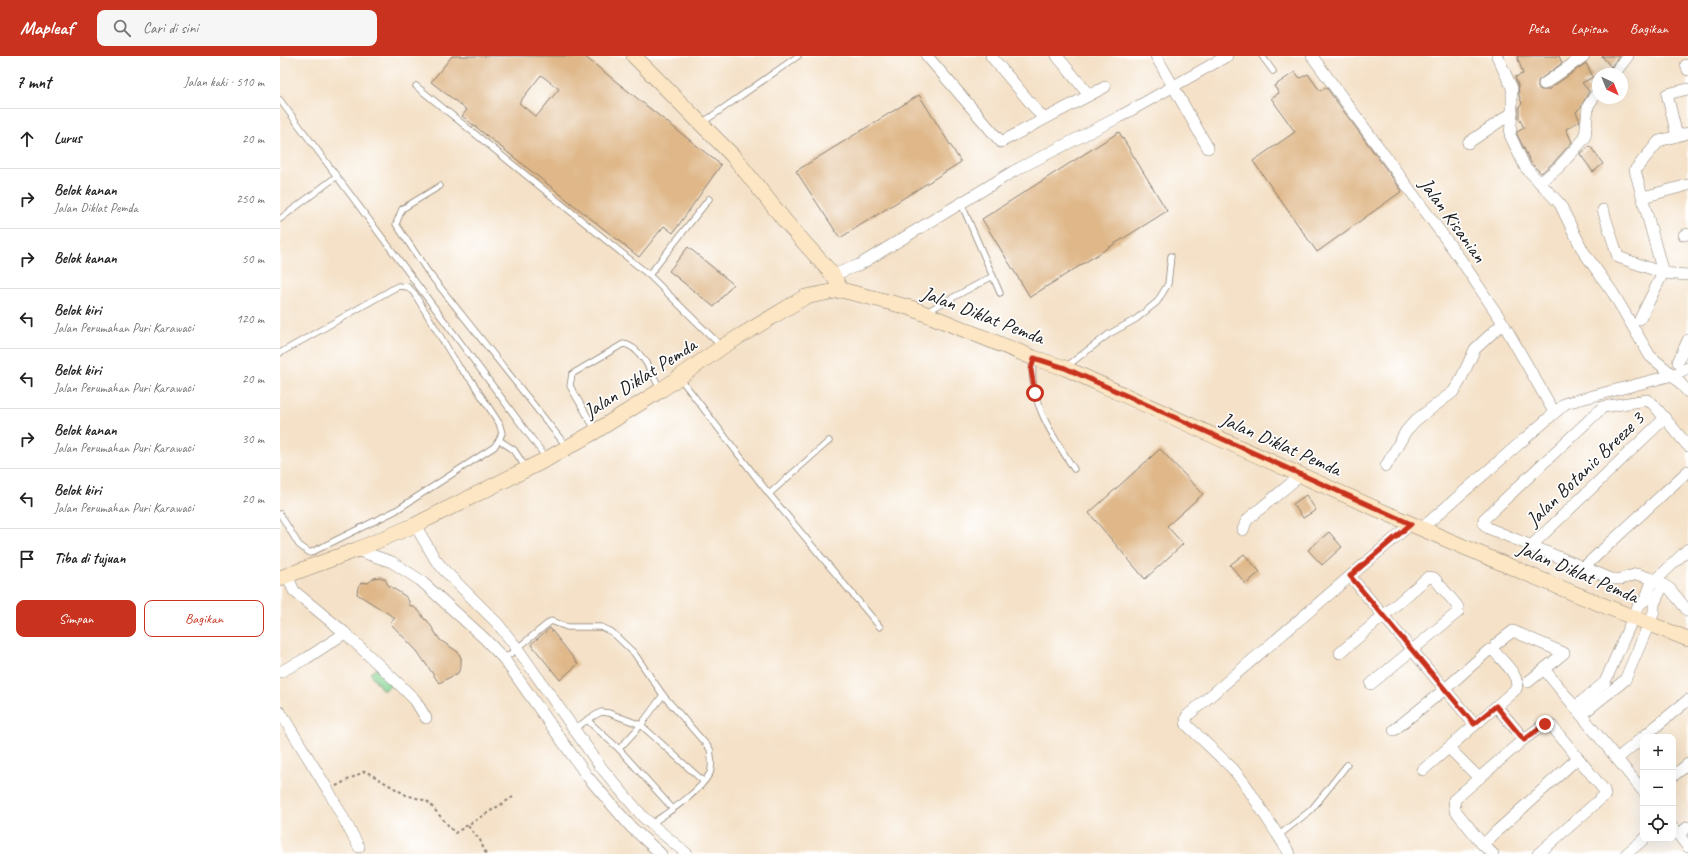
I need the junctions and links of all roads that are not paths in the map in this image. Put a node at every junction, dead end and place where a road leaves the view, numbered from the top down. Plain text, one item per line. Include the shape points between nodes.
1 (634, 56) edge
2 (798, 56) edge
3 (927, 56) edge
4 (991, 56) edge
5 (1057, 56) edge
6 (1156, 56) edge
7 (1227, 56) edge
8 (1262, 56) edge
9 (1312, 56) edge
10 (1497, 56) edge
11 (1584, 56) edge
12 (1628, 56) edge
13 (1619, 68) edge
14 (1274, 71) dead end
15 (1544, 84) dead end
16 (416, 86) dead end
17 (1105, 87) dead end
18 (1173, 87) junction
19 (1688, 89) edge
20 (1089, 95) junction
21 (280, 100) edge
22 (1592, 100) edge
23 (1512, 113) junction
24 (1044, 119) junction
25 (700, 124) junction
26 (1683, 135) edge
27 (1468, 143) dead end
28 (1208, 148) dead end
29 (337, 176) junction
30 (1540, 183) junction
31 (1688, 185) edge
32 (440, 186) dead end
33 (1643, 197) junction
34 (709, 199) dead end
35 (961, 203) junction
36 (1604, 210) dead end
37 (280, 219) edge
38 (1170, 256) dead end
39 (1663, 273) junction
40 (649, 275) junction
41 (833, 275) junction
42 (1688, 275) edge
43 (993, 276) junction
44 (841, 290) junction
45 (1000, 293) dead end
46 (924, 313) junction
47 (1640, 320) dead end
48 (1503, 323) junction
49 (1688, 340) edge
50 (722, 347) junction
51 (280, 353) edge
52 (1034, 358) junction
53 (1678, 362) dead end
54 (1065, 368) junction
55 (1688, 368) edge
56 (1673, 375) junction
57 (679, 377) junction
58 (661, 390) junction
59 (1688, 392) edge
60 (1554, 412) junction
61 (1665, 418) junction
62 (596, 431) junction
63 (499, 440) junction
64 (829, 441) dead end
65 (1688, 446) edge
66 (567, 448) junction
67 (547, 459) junction
68 (1386, 466) dead end
69 (527, 469) junction
70 (1074, 469) dead end
71 (1688, 471) edge
72 (1301, 475) junction
73 (769, 494) junction
74 (280, 514) edge
75 (415, 525) junction
76 (1416, 526) junction
77 (1243, 530) dead end
78 (1530, 546) junction
79 (1688, 549) edge
80 (356, 550) junction
81 (1583, 568) junction
82 (284, 576) edge
83 (1352, 578) junction
84 (1657, 581) junction
85 (1688, 611) edge
86 (1383, 615) junction
87 (1633, 618) junction
88 (1649, 624) junction
89 (880, 627) dead end
90 (345, 633) junction
91 (1688, 639) edge
92 (1496, 644) dead end
93 (517, 648) junction
94 (1411, 650) junction
95 (1340, 653) dead end
96 (504, 659) junction
97 (1544, 669) junction
98 (280, 672) edge
99 (1528, 682) dead end
100 (1371, 684) dead end
101 (1445, 689) junction
102 (663, 695) junction
103 (1688, 700) edge
104 (1496, 706) junction
105 (1578, 711) junction
106 (280, 712) edge
107 (426, 718) dead end
108 (587, 720) junction
109 (1474, 724) junction
110 (641, 725) junction
111 (575, 729) junction
112 (1394, 730) dead end
113 (1647, 734) edge
114 (1524, 740) junction
115 (1640, 740) edge
116 (1449, 748) junction
117 (619, 749) junction
118 (1578, 758) junction
119 (1617, 759) junction
120 (1688, 764) edge
121 (1347, 765) dead end
122 (1423, 770) dead end
123 (1676, 774) edge
124 (1479, 778) junction
125 (703, 781) junction
126 (1640, 787) edge
127 (673, 809) junction
128 (651, 824) junction
129 (1688, 827) edge
130 (1676, 832) edge
131 (1277, 836) junction
132 (1640, 842) edge
133 (1483, 845) junction
134 (359, 847) dead end
135 (1688, 847) edge
136 (661, 854) edge
137 (687, 854) edge
138 (1290, 854) edge
139 (1492, 854) edge
140 (1538, 854) edge
141 (1626, 854) edge

1 - 25 street
2 - 25 lane
3 - 24 street via 1001,142
4 - 24 street
5 - 20 street
6 - 18 street
7 - 18 street
8 - 14 lane
9 - 48 street, Jalan Kisanian via 1461,260
10 - 23 street via 1512,88
11 - 15 street
12 - 13 street
16 - 40 lane
17 - 20 street
18 - 28 street
18 - 35 street via 1014,171
19 - 26 street via 1667,94
20 - 24 street
21 - 29 lane
22 - 30 street via 1588,106 1585,138 1560,167
23 - 27 street
23 - 30 street via 1510,135 1524,167
25 - 41 street via 733,156 785,221
26 - 33 street via 1659,141 1635,170
29 - 37 lane
29 - 67 lane
30 - 56 street via 1560,204 1583,250 1614,293 1650,356
31 - 33 street
32 - 66 lane via 402,209 396,224 428,272
33 - 39 street
34 - 40 lane
35 - 41 street via 859,265
35 - 43 lane
36 - 39 street via 1618,257
38 - 54 lane via 1168,284 1157,302
39 - 42 street
39 - 47 street
40 - 50 lane
41 - 44 street
43 - 45 lane
43 - 46 lane
44 - 46 street, Jalan Diklat Pemda
44 - 50 street, Jalan Diklat Pemda via 805,297
46 - 52 street, Jalan Diklat Pemda
48 - 60 street, Jalan Kisanian
48 - 68 street via 1475,349 1453,392 1416,420 1406,431
49 - 53 street
50 - 57 street, Jalan Diklat Pemda
51 - 63 lane via 398,286 408,287 459,367 471,380 499,423 502,433
52 - 54 street, Jalan Diklat Pemda
52 - 70 lane via 1031,370 1041,410
54 - 72 street, Jalan Diklat Pemda
55 - 56 street
56 - 59 street
56 - 60 street via 1566,403
57 - 58 street, Jalan Diklat Pemda
57 - 73 lane
58 - 62 street, Jalan Diklat Pemda
58 - 62 lane via 650,369 629,344 623,344 572,374 570,386
60 - 76 street
61 - 65 street
61 - 78 street, Jalan Botanic Breeze 3
61 - 78 street via 1647,400 1603,407 1484,519 1484,524 1488,528
62 - 66 street, Jalan Diklat Pemda
63 - 69 lane via 514,450
63 - 74 lane via 494,447 395,511 310,553 300,545
64 - 73 lane
66 - 67 street, Jalan Diklat Pemda
67 - 69 street, Jalan Diklat Pemda
69 - 75 street, Jalan Diklat Pemda
71 - 81 street
72 - 76 street, Jalan Diklat Pemda
72 - 77 street via 1249,518
73 - 89 lane
75 - 80 street, Jalan Diklat Pemda
75 - 93 street via 444,570 498,624
76 - 83 street
76 - 87 street, Jalan Diklat Pemda
78 - 81 street
79 - 84 street
80 - 82 street, Jalan Diklat Pemda
80 - 96 street via 392,562 420,580
81 - 84 street via 1612,579 1637,574
82 - 90 street via 294,592
83 - 86 street
83 - 131 street via 1186,719 1188,725 1245,784
84 - 85 street via 1670,589
84 - 87 street via 1638,606
84 - 88 street via 1654,612
86 - 94 street
86 - 94 street via 1428,577 1434,578 1456,603 1458,612
86 - 95 street
87 - 88 street, Jalan Diklat Pemda
87 - 105 street via 1605,682
88 - 91 street, Jalan Diklat Pemda
88 - 105 street via 1625,680
90 - 98 street
90 - 107 street via 415,700
92 - 97 street via 1513,631 1564,653
93 - 96 lane
93 - 102 lane via 551,621 568,627 601,627 612,632 634,653
93 - 111 street
94 - 100 street
94 - 101 street
96 - 136 street via 588,776 632,827
97 - 99 street
97 - 105 street
101 - 104 street via 1486,652 1492,650 1517,680 1516,689
101 - 109 street
101 - 112 street
102 - 110 lane
102 - 125 lane via 710,749 710,772
103 - 113 street
104 - 109 street
104 - 114 street
105 - 119 street
106 - 134 street via 328,790
108 - 110 lane via 601,712
108 - 111 lane
108 - 117 lane
109 - 116 street
110 - 117 lane
110 - 125 lane
111 - 128 street via 600,766
114 - 118 street via 1548,724
114 - 124 street
115 - 119 street
116 - 122 street
116 - 124 street
117 - 127 lane
118 - 133 street
118 - 140 street via 1604,790 1605,795
119 - 126 street
120 - 123 street
121 - 131 lane via 1310,810
124 - 133 street via 1457,796 1454,805 1455,810
125 - 127 lane via 689,797
127 - 128 lane
128 - 137 street
129 - 130 street
130 - 135 street
131 - 138 street
132 - 141 street
133 - 139 street

